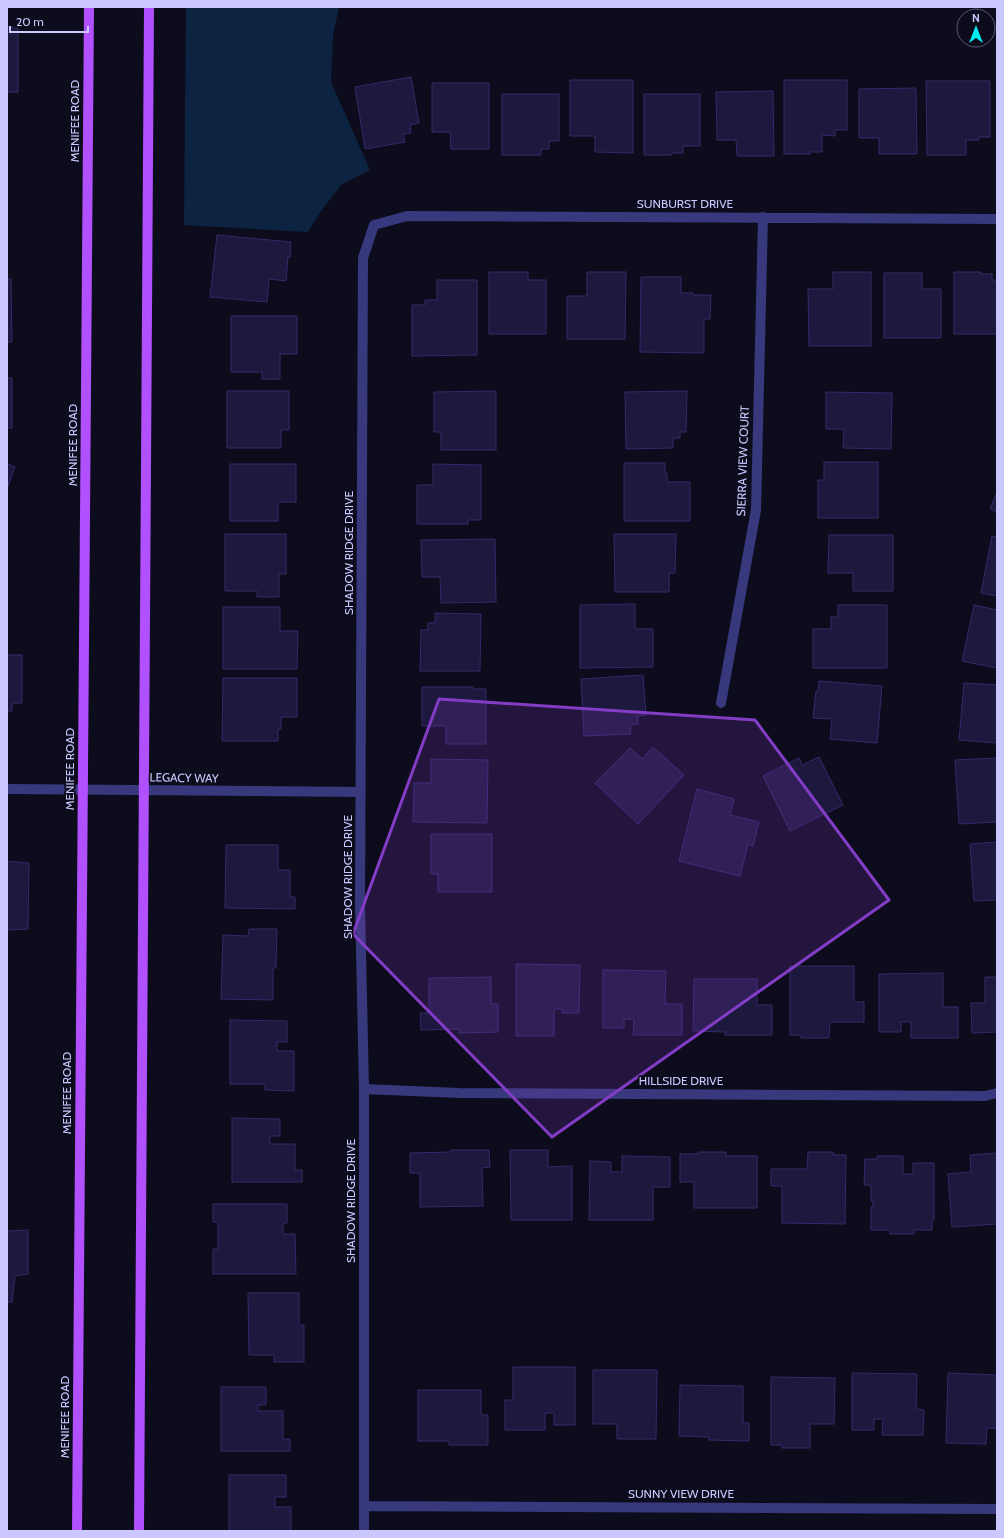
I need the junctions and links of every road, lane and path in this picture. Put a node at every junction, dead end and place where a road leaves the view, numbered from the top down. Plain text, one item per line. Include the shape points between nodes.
1 (89, 7) edge
2 (149, 7) edge
3 (763, 217) junction
4 (997, 219) edge
5 (374, 226) joint
6 (721, 703) dead end
7 (7, 789) edge
8 (83, 790) junction
9 (144, 790) junction
10 (360, 792) junction
11 (364, 1089) junction
12 (997, 1093) edge
13 (365, 1506) junction
14 (997, 1509) edge
15 (77, 1531) edge
16 (139, 1531) edge
17 (364, 1531) edge

1 - 8 main road, MENIFEE ROAD
2 - 9 main road
3 - 4 street, SUNBURST DRIVE
3 - 5 street, SUNBURST DRIVE via 407,216
3 - 6 street, SIERRA VIEW COURT via 756,510
5 - 10 street, SHADOW RIDGE DRIVE via 363,258
7 - 8 street, LEGACY WAY
8 - 9 street, LEGACY WAY
8 - 15 main road, MENIFEE ROAD
9 - 10 street, LEGACY WAY
9 - 16 main road
10 - 11 street, SHADOW RIDGE DRIVE
11 - 12 street, HILLSIDE DRIVE via 467,1093 977,1096
11 - 13 street, SHADOW RIDGE DRIVE
13 - 14 street, SUNNY VIEW DRIVE
13 - 17 street, SHADOW RIDGE DRIVE

